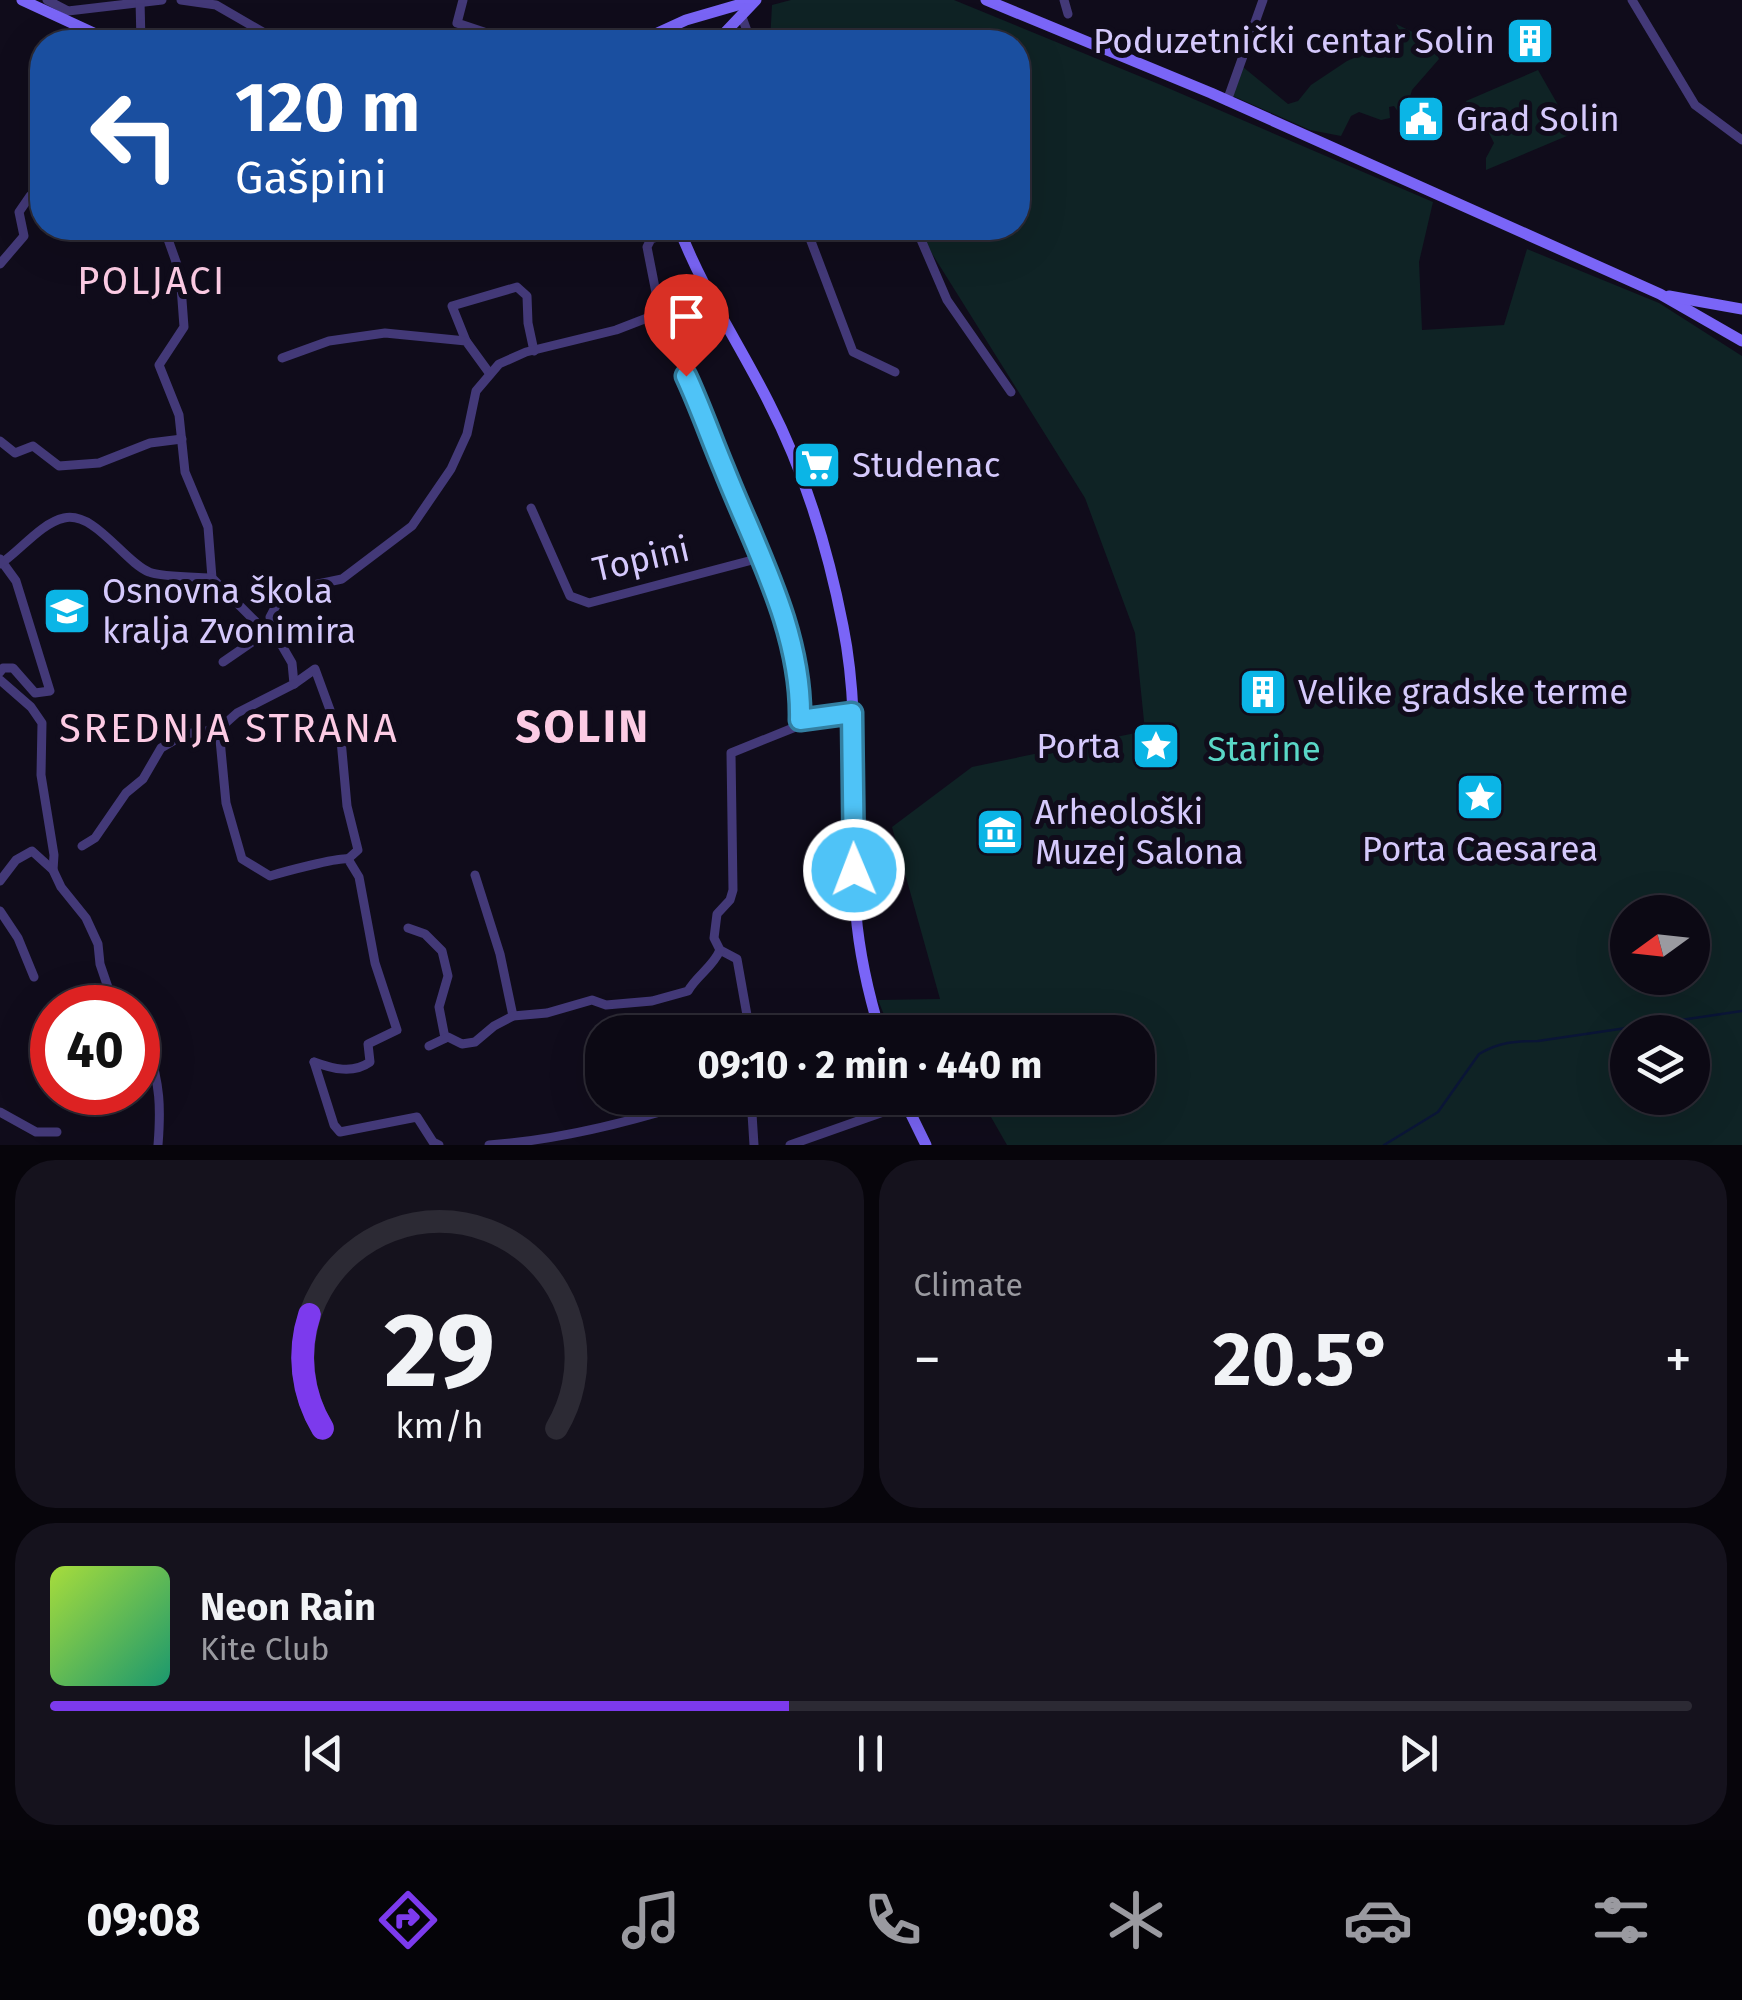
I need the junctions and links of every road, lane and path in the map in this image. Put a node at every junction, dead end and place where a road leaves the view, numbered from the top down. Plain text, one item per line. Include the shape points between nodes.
1 (22, 0) edge
2 (47, 0) edge
3 (162, 0) edge
4 (181, 0) edge
5 (463, 0) edge
6 (755, 0) edge
7 (986, 0) edge
8 (1064, 0) edge
9 (1263, 0) edge
10 (1632, 0) edge
11 (143, 1) edge
12 (1068, 14) dead end
13 (742, 17) junction
14 (76, 25) junction
15 (75, 30) edge
16 (87, 30) edge
17 (142, 30) edge
18 (259, 30) edge
19 (478, 30) edge
20 (666, 30) edge
21 (728, 30) edge
22 (747, 30) edge
23 (1228, 100) junction
24 (1742, 140) edge
25 (30, 196) edge
26 (168, 240) edge
27 (649, 240) edge
28 (688, 240) edge
29 (811, 240) edge
30 (921, 240) edge
31 (0, 264) edge
32 (1660, 294) junction
33 (1742, 310) edge
34 (660, 313) junction
35 (466, 341) junction
36 (1742, 341) edge
37 (534, 350) junction
38 (282, 358) dead end
39 (894, 372) dead end
40 (490, 374) junction
41 (1010, 392) dead end
42 (182, 439) junction
43 (0, 441) edge
44 (531, 508) dead end
45 (760, 558) junction
46 (1, 562) edge
47 (212, 578) junction
48 (274, 632) junction
49 (262, 635) junction
50 (222, 662) dead end
51 (0, 672) edge
52 (0, 680) edge
53 (294, 684) junction
54 (852, 713) junction
55 (800, 720) junction
56 (219, 729) junction
57 (82, 846) dead end
58 (348, 859) junction
59 (53, 870) junction
60 (475, 875) dead end
61 (0, 880) edge
62 (0, 911) edge
63 (408, 928) dead end
64 (720, 950) junction
65 (34, 977) dead end
66 (108, 985) edge
67 (747, 1015) edge
68 (875, 1015) edge
69 (513, 1016) junction
70 (446, 1038) junction
71 (429, 1046) dead end
72 (160, 1093) edge
73 (0, 1112) edge
74 (648, 1115) edge
75 (752, 1115) edge
76 (868, 1115) edge
77 (912, 1115) edge
78 (57, 1132) dead end
79 (340, 1132) junction
80 (158, 1145) edge
81 (349, 1145) edge
82 (439, 1145) edge
83 (490, 1145) edge
84 (754, 1145) edge
85 (790, 1145) edge
86 (926, 1145) edge

1 - 14 main road
2 - 11 street via 68,11
3 - 11 street
4 - 18 street via 216,5
5 - 19 street via 456,23
6 - 13 main road
6 - 20 main road
7 - 23 main road
8 - 12 street
9 - 23 street
10 - 24 street via 1694,105
11 - 17 street
13 - 21 main road
13 - 22 street
14 - 15 street
14 - 16 main road
23 - 32 main road
25 - 31 street via 19,212 24,236
26 - 42 street via 180,273 184,328 159,366
27 - 34 street
28 - 54 main road via 798,467 834,583
29 - 39 street via 853,352
30 - 41 street via 947,300
32 - 33 main road
32 - 36 main road
34 - 37 street
34 - 45 street
35 - 37 street via 452,306 518,287 527,296
35 - 38 street via 385,333 329,341
35 - 40 street
37 - 40 street
40 - 48 street via 476,392 468,434 451,469 412,526 342,579 294,589 279,600 270,617
42 - 43 street via 150,443 100,463 58,466 33,446 14,453
42 - 47 street via 185,472 208,527
44 - 45 street, Topini via 570,596 589,604
45 - 55 street via 798,662
46 - 47 street via 49,525 76,517 145,571
46 - 51 street via 16,581 50,690 35,694 13,668
47 - 49 street via 256,620
48 - 49 street
48 - 53 street via 292,663
49 - 50 street
52 - 59 street via 42,723
53 - 56 street
53 - 58 street via 315,669 341,740 358,850
54 - 55 street
54 - 68 main road via 855,900
55 - 64 street via 794,730 732,753 733,890 716,914
56 - 57 street via 186,734 161,748 143,779
56 - 58 street via 226,803 242,859 270,876
58 - 79 street via 397,1030 368,1044 370,1062 364,1066 335,1070 314,1062
59 - 61 street via 32,851
59 - 66 street via 92,931
60 - 69 street
62 - 65 street
63 - 70 street via 442,952 448,976 439,1007
64 - 67 street via 738,960
64 - 69 street via 688,991
69 - 70 street via 475,1042
70 - 71 street
72 - 80 street
73 - 78 street via 36,1132
74 - 83 street
75 - 84 street
76 - 85 street
77 - 86 main road
79 - 81 street
79 - 82 street via 416,1118

